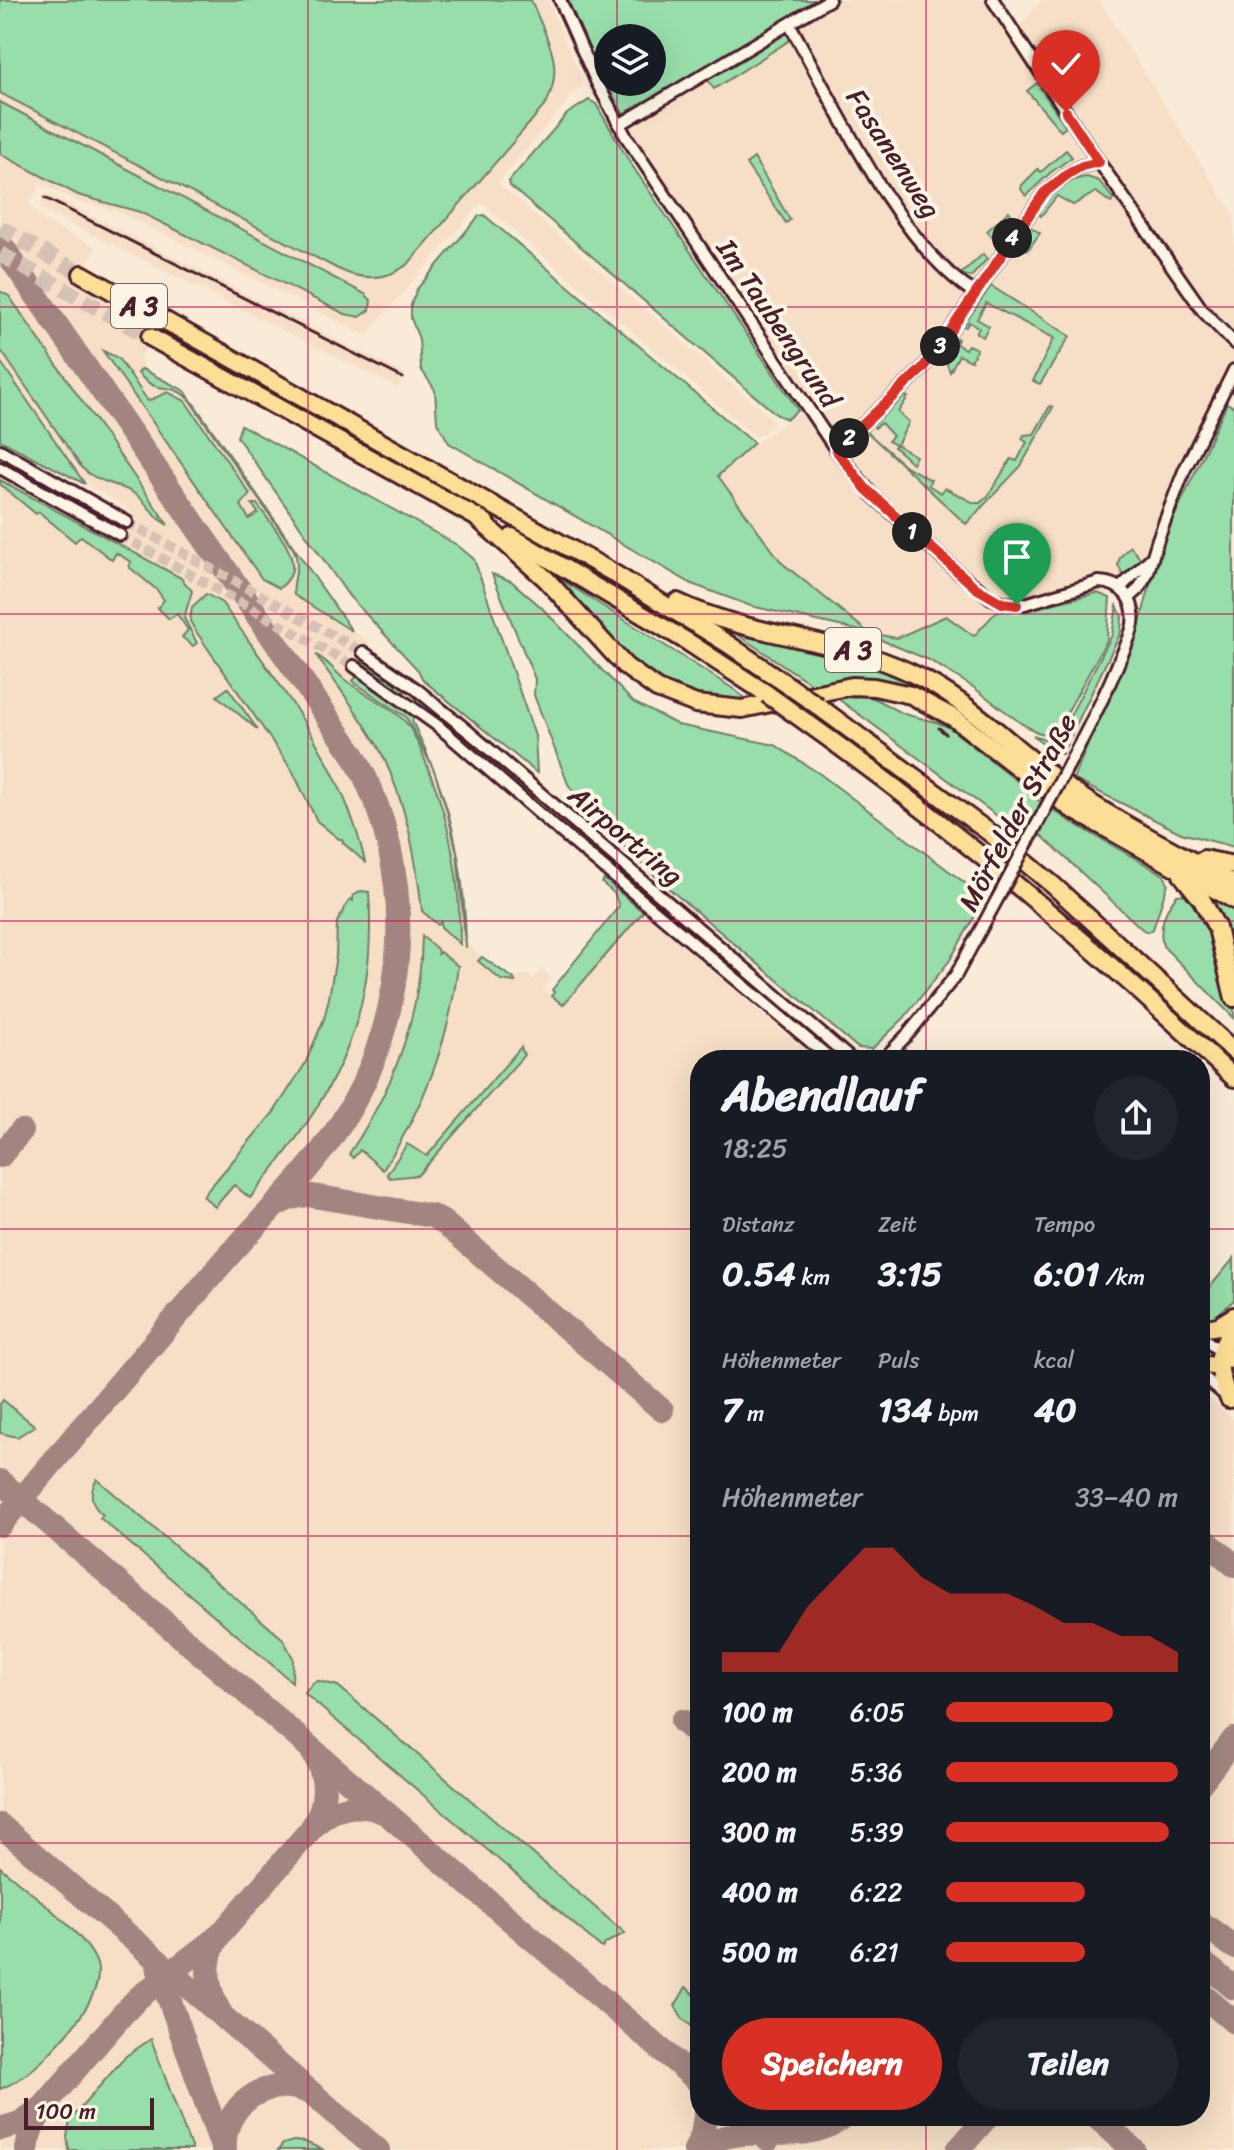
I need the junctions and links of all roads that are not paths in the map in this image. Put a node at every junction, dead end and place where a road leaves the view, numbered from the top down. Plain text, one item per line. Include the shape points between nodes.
1 (560, 0) edge
2 (829, 0) edge
3 (993, 0) edge
4 (790, 25) junction
5 (621, 127) junction
6 (1099, 162) junction
7 (82, 274) tunnel mouth
8 (975, 293) junction
9 (150, 337) tunnel mouth
10 (1234, 343) edge
11 (1234, 370) edge
12 (0, 450) edge
13 (836, 450) junction
14 (0, 468) edge
15 (476, 517) junction
16 (127, 522) tunnel mouth
17 (120, 535) tunnel mouth
18 (1151, 558) junction
19 (610, 571) junction
20 (1120, 588) junction
21 (1129, 598) junction
22 (363, 652) tunnel mouth
23 (354, 666) tunnel mouth
24 (1123, 830) junction
25 (1176, 859) junction
26 (1234, 865) edge
27 (1234, 884) edge
28 (1234, 900) edge
29 (1234, 998) edge
30 (909, 1033) junction
31 (820, 1050) edge
32 (840, 1050) edge
33 (893, 1050) edge
34 (900, 1050) edge
35 (1203, 1050) edge
36 (1234, 1051) edge
37 (1210, 1056) edge
38 (1234, 1078) edge
39 (1234, 1318) edge
40 (1210, 1327) edge
41 (1210, 1345) edge
42 (1227, 1359) edge
43 (1210, 1382) edge
44 (1232, 1400) edge

1 - 5 street, Im Taubengrund
2 - 4 street
3 - 6 street
4 - 5 street
4 - 8 street, Fasanenweg via 902,216 959,282
5 - 13 street, Im Taubengrund
6 - 8 street via 1082,166 1044,193
6 - 10 street via 1203,311
7 - 19 highway, A 3
8 - 13 street via 922,369
9 - 15 highway, A 3
11 - 18 street via 1184,471
12 - 16 street
13 - 20 street, Im Taubengrund via 866,489 991,598 1017,605 1091,584
14 - 17 street
15 - 24 highway via 539,572 625,666 657,689 696,704 742,709 852,686 893,691 937,707 1070,808
15 - 35 highway, A 3, bridge via 617,599 792,712 1040,902
18 - 20 street
18 - 21 street via 1147,575
19 - 24 highway, A 3 via 698,611 844,647 909,672 972,710
19 - 36 highway, A 3, bridge via 792,688 990,833
20 - 21 street
21 - 30 street, Mörfelder Straße, bridge via 1129,638 1107,691 956,975
22 - 32 street, Airportring via 476,738
23 - 31 street, Airportring via 438,726
24 - 25 highway
25 - 26 highway
25 - 27 highway
25 - 28 highway
25 - 29 highway via 1213,919
30 - 33 street, Mörfelder Straße
30 - 34 street, Mörfelder Straße
37 - 38 highway, A 3, bridge
39 - 40 highway
39 - 42 highway
41 - 42 street
42 - 44 highway
43 - 44 street

